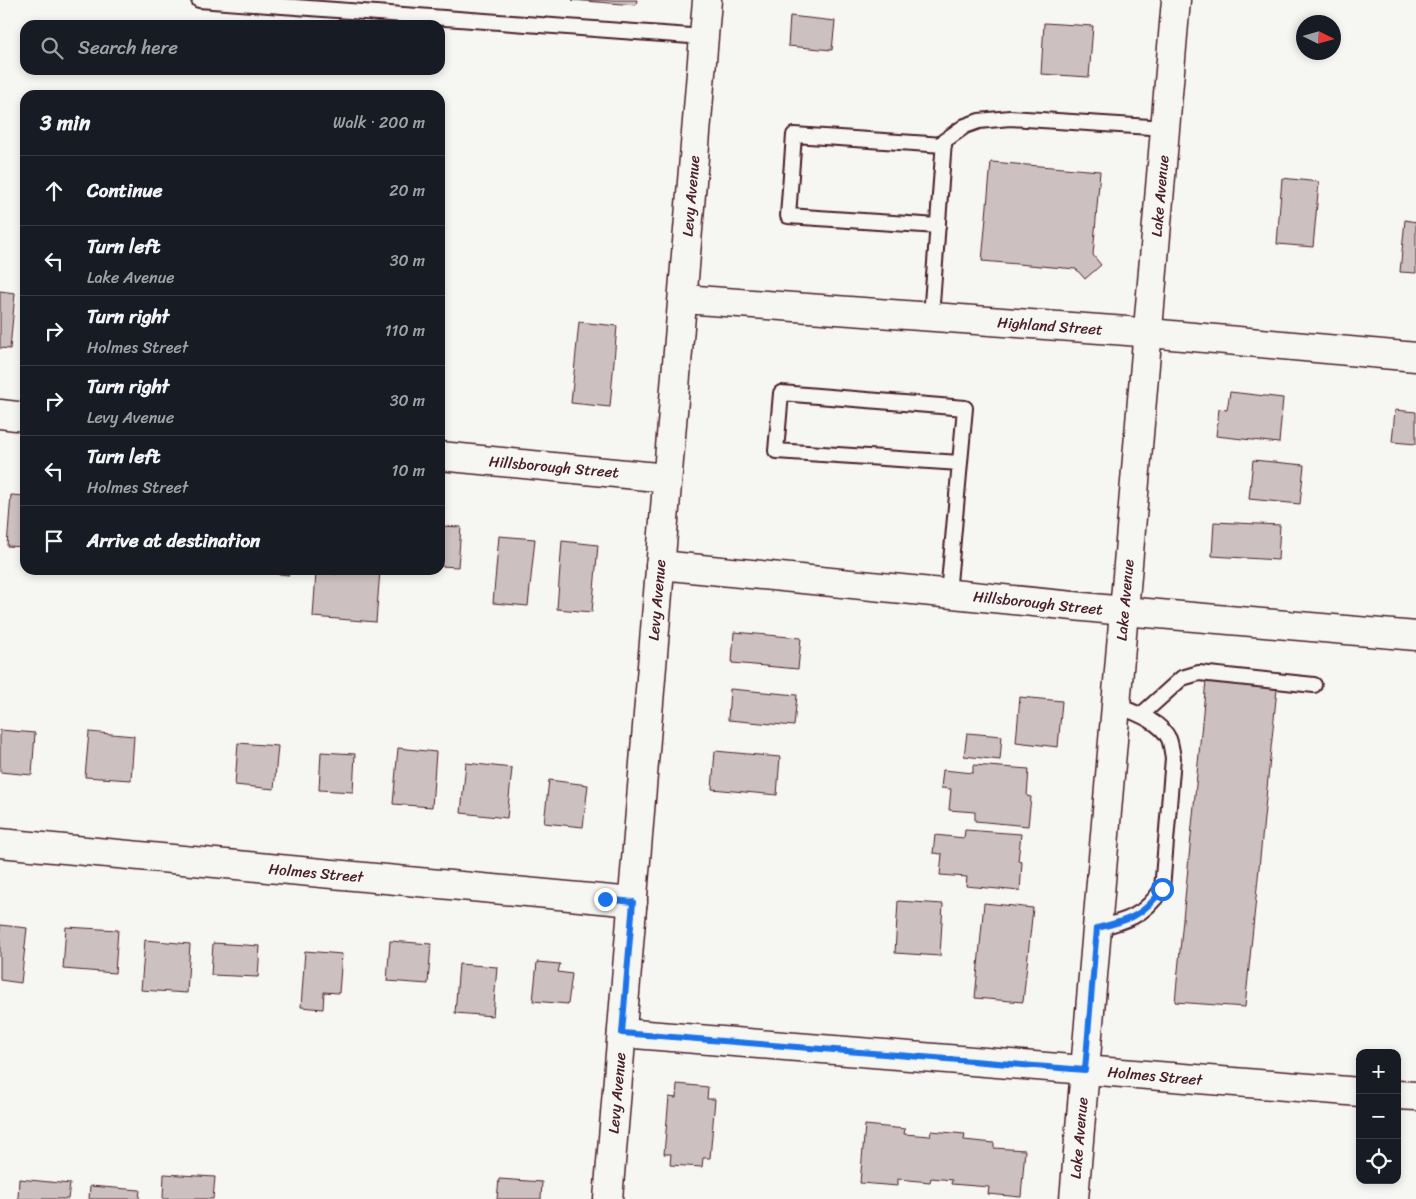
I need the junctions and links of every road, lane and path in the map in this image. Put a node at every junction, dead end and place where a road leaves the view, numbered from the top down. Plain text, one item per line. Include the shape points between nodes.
1 (200, 0) edge
2 (707, 0) edge
3 (1176, 0) edge
4 (704, 37) junction
5 (1166, 128) junction
6 (944, 145) junction
7 (938, 226) junction
8 (683, 299) junction
9 (931, 317) junction
10 (1148, 333) junction
11 (1416, 356) edge
12 (0, 414) edge
13 (20, 416) edge
14 (445, 456) edge
15 (960, 463) junction
16 (668, 478) junction
17 (660, 565) junction
18 (948, 594) junction
19 (1124, 611) junction
20 (1416, 636) edge
21 (1314, 685) dead end
22 (1116, 705) junction
23 (1141, 715) junction
24 (0, 843) edge
25 (633, 902) junction
26 (1097, 928) junction
27 (622, 1033) junction
28 (1085, 1070) junction
29 (1356, 1092) edge
30 (1401, 1095) edge
31 (1416, 1096) edge
32 (608, 1199) edge
33 (1074, 1199) edge

1 - 4 lane
2 - 4 street, Levy Avenue
3 - 5 street, Lake Avenue
4 - 8 street, Levy Avenue
5 - 6 lane via 1010,118 978,121 965,126 944,141
5 - 10 street, Lake Avenue
6 - 7 lane
6 - 7 lane via 794,134 788,216
7 - 9 lane
8 - 9 street, Highland Street
8 - 16 street, Levy Avenue
9 - 10 street, Highland Street
10 - 11 street, Highland Street
10 - 19 street, Lake Avenue
12 - 13 street
14 - 16 street, Hillsborough Street
15 - 15 lane via 776,451 781,393 965,408
15 - 18 lane
16 - 17 street, Levy Avenue
17 - 18 street, Hillsborough Street
17 - 25 street, Levy Avenue
18 - 19 street, Hillsborough Street
19 - 20 street, Hillsborough Street
19 - 22 street, Lake Avenue
21 - 23 lane via 1199,673 1182,678
22 - 23 lane
22 - 26 street, Lake Avenue
23 - 26 lane via 1160,727 1168,738 1173,758 1162,889 1143,912 1122,922
24 - 25 street, Holmes Street
25 - 27 street, Levy Avenue
26 - 28 street, Lake Avenue
27 - 28 street, Holmes Street
27 - 32 street, Levy Avenue
28 - 29 street, Holmes Street
28 - 33 street, Lake Avenue
30 - 31 street

